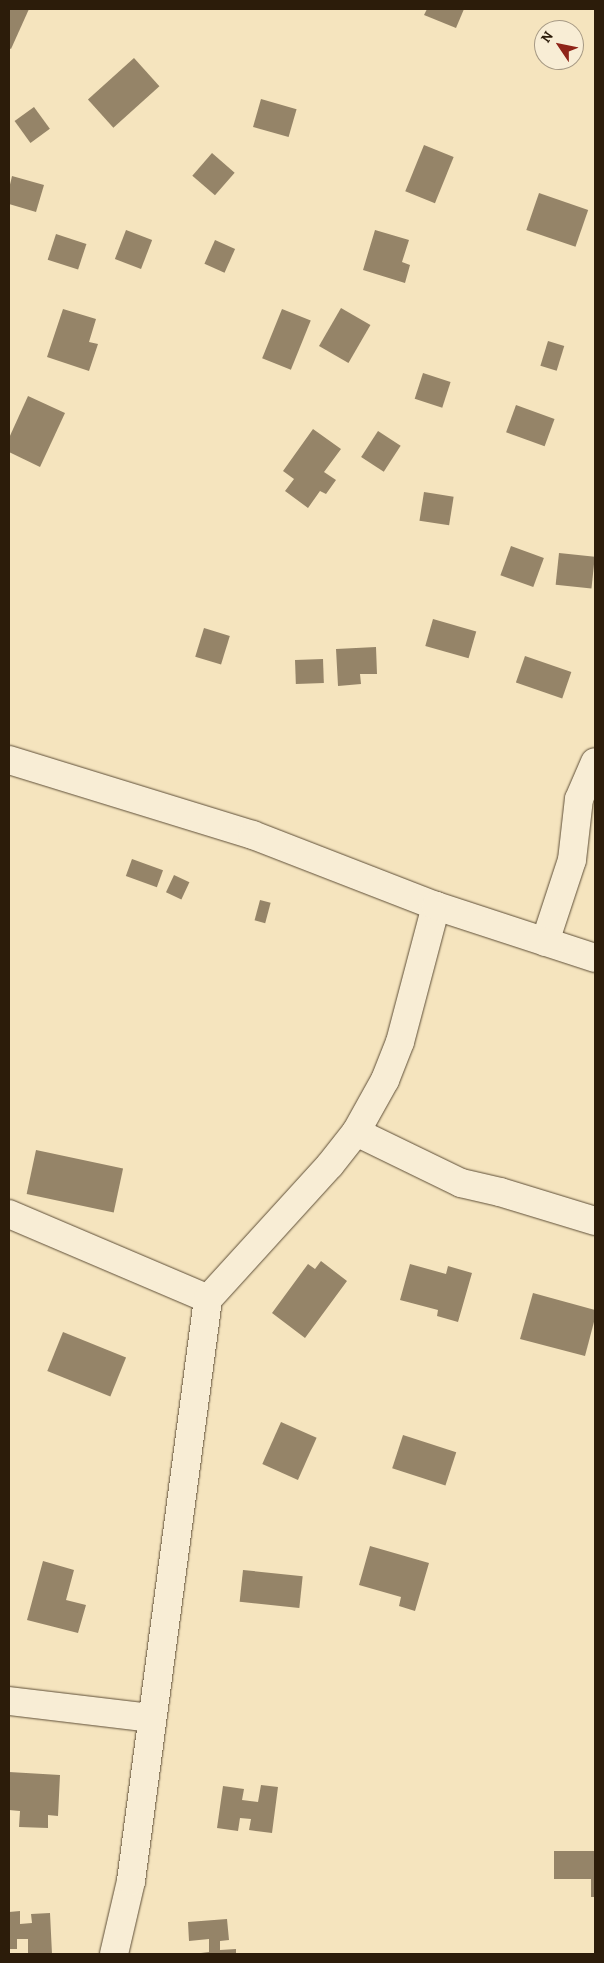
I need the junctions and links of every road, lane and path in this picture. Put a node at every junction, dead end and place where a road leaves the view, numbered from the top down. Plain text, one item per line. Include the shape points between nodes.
1 (9, 760) edge
2 (595, 762) edge
3 (436, 906) junction
4 (545, 942) junction
5 (595, 958) edge
6 (356, 1132) junction
7 (9, 1214) edge
8 (595, 1221) edge
9 (208, 1299) junction
10 (9, 1701) edge
11 (151, 1718) junction
12 (114, 1954) edge

1 - 3 street via 253,835
2 - 4 street via 579,799 572,860
3 - 4 street
3 - 6 street via 400,1042 385,1080
4 - 5 street
6 - 8 street via 461,1183
6 - 9 street
7 - 9 street
9 - 11 street
10 - 11 street
11 - 12 street via 131,1881

